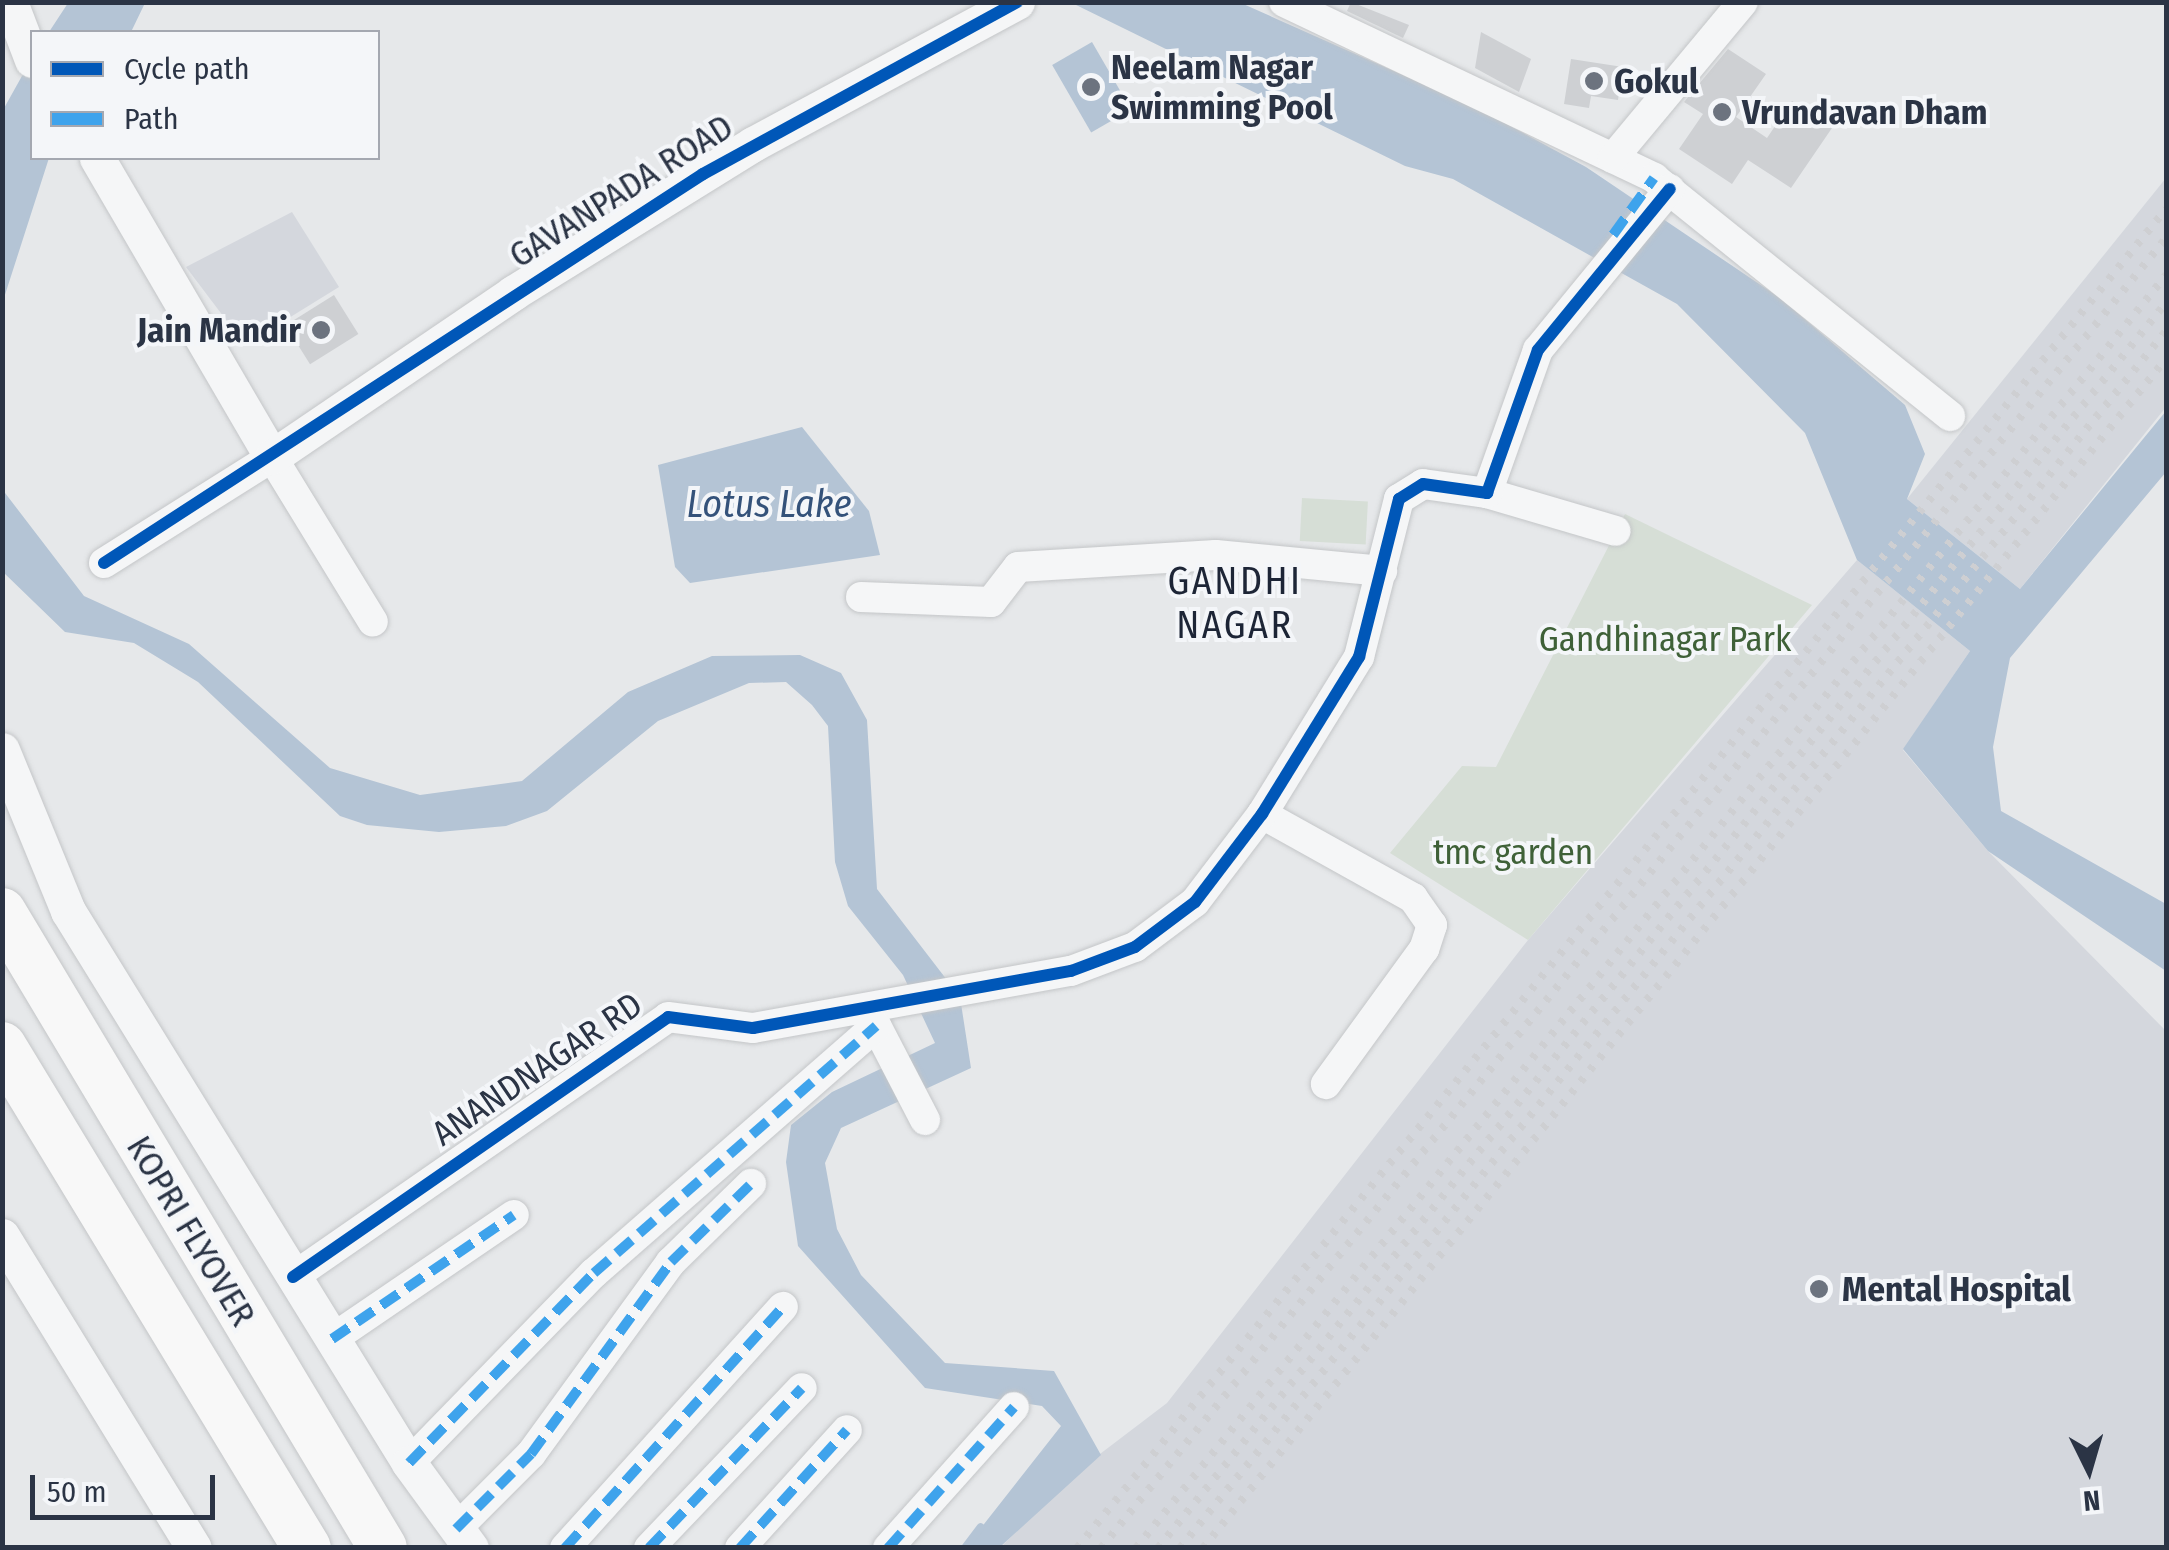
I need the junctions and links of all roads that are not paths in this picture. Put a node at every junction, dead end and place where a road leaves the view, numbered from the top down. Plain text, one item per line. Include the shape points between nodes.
1 (10, 2) edge
2 (1016, 2) edge
3 (1284, 2) edge
4 (1743, 2) edge
5 (30, 55) edge
6 (1613, 158) junction
7 (97, 160) edge
8 (1662, 199) junction
9 (1950, 416) dead end
10 (272, 458) junction
11 (1487, 493) junction
12 (1616, 531) dead end
13 (104, 563) dead end
14 (1382, 571) junction
15 (861, 597) dead end
16 (373, 622) dead end
17 (2, 750) edge
18 (1262, 814) junction
19 (2, 912) edge
20 (870, 1014) junction
21 (2, 1046) edge
22 (1326, 1084) dead end
23 (926, 1120) dead end
24 (751, 1184) dead end
25 (514, 1215) dead end
26 (2, 1236) edge
27 (293, 1276) junction
28 (784, 1307) dead end
29 (332, 1339) junction
30 (802, 1388) dead end
31 (1014, 1407) dead end
32 (847, 1430) dead end
33 (409, 1463) junction
34 (464, 1538) edge
35 (194, 1548) edge
36 (306, 1548) edge
37 (383, 1548) edge
38 (565, 1548) edge
39 (649, 1548) edge
40 (740, 1548) edge
41 (888, 1548) edge

1 - 5 street
2 - 10 street, GAVANPADA ROAD via 736,154
3 - 6 street
4 - 6 street
6 - 8 street
7 - 10 street
8 - 9 street
8 - 11 street via 1526,370
10 - 13 street
10 - 16 street
11 - 12 street
11 - 14 street, ANANDNAGAR RD via 1409,489
14 - 15 street via 1216,555 1018,567 991,602
14 - 18 street, ANANDNAGAR RD via 1359,657
17 - 27 street via 68,911
18 - 20 street, ANANDNAGAR RD via 1195,902 1135,947 1071,971 962,987
18 - 22 street via 1414,898 1432,925 1424,949
19 - 37 highway, KOPRI FLYOVER
20 - 23 street
20 - 27 street, ANANDNAGAR RD via 753,1028 668,1017
20 - 33 street via 594,1273
21 - 36 highway, KOPRI FLYOVER
24 - 34 street via 671,1262
25 - 29 street
26 - 35 street
27 - 29 street
28 - 38 street
29 - 33 street
30 - 39 street
31 - 41 street
32 - 40 street
33 - 34 street

